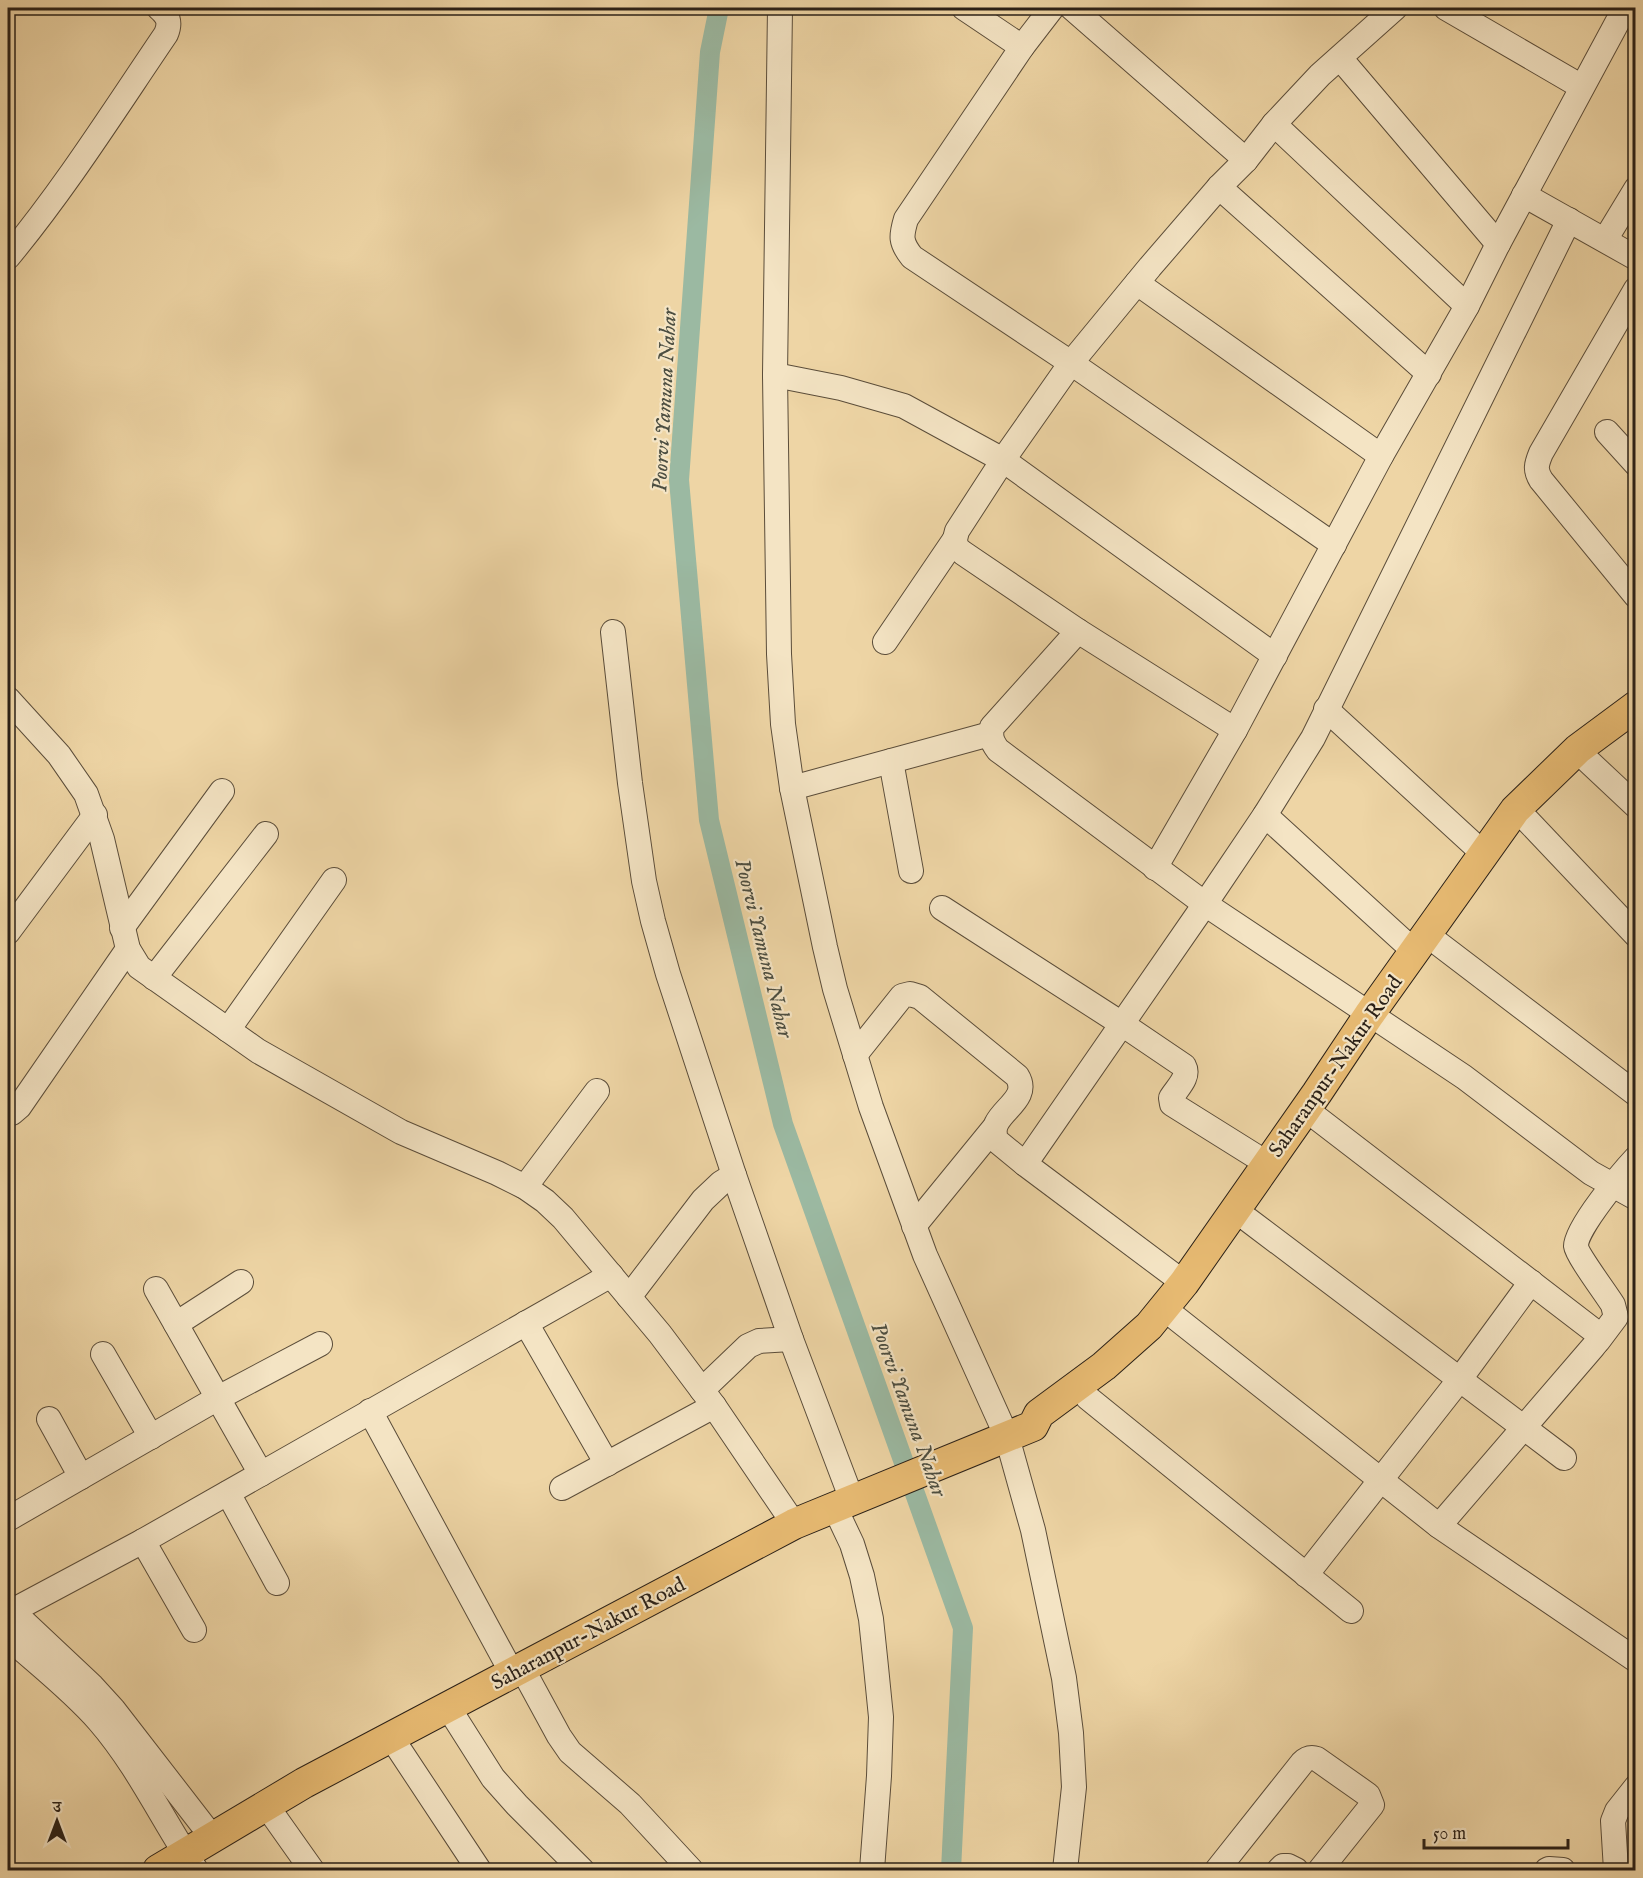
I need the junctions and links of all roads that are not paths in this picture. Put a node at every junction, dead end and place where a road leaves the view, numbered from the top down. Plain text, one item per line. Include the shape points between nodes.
1 (159, 8) edge
2 (780, 8) edge
3 (964, 8) edge
4 (1052, 8) edge
5 (1072, 8) edge
6 (1446, 8) edge
7 (1625, 8) edge
8 (1388, 10) edge
9 (1022, 47) junction
10 (1340, 58) junction
11 (1582, 87) junction
12 (1274, 124) junction
13 (1246, 160) junction
14 (1219, 187) junction
15 (1635, 189) edge
16 (1524, 195) junction
17 (1569, 220) junction
18 (1605, 240) junction
19 (1498, 244) junction
20 (8, 257) edge
21 (1635, 258) edge
22 (1137, 283) junction
23 (1635, 289) edge
24 (1467, 306) junction
25 (1071, 363) junction
26 (1430, 374) junction
27 (775, 375) junction
28 (1606, 432) dead end
29 (1381, 456) junction
30 (1003, 460) junction
31 (1635, 464) edge
32 (954, 539) junction
33 (1334, 545) junction
34 (1635, 596) edge
35 (1078, 631) junction
36 (613, 632) dead end
37 (885, 642) dead end
38 (1275, 656) junction
39 (8, 699) edge
40 (1635, 706) edge
41 (1326, 709) junction
42 (1635, 723) edge
43 (1235, 729) junction
44 (990, 734) junction
45 (1587, 760) junction
46 (891, 761) junction
47 (792, 788) junction
48 (222, 791) dead end
49 (1635, 806) edge
50 (1265, 814) junction
51 (94, 815) junction
52 (1527, 820) junction
53 (266, 834) dead end
54 (1484, 854) junction
55 (1155, 868) junction
56 (911, 871) dead end
57 (334, 880) dead end
58 (1205, 904) junction
59 (942, 908) dead end
60 (8, 932) edge
61 (1635, 935) edge
62 (125, 939) junction
63 (1426, 948) junction
64 (154, 978) junction
65 (1375, 1019) junction
66 (1122, 1024) junction
67 (228, 1030) junction
68 (855, 1055) junction
69 (597, 1091) dead end
70 (1635, 1094) edge
71 (8, 1114) edge
72 (1317, 1118) junction
73 (994, 1128) junction
74 (1635, 1158) edge
75 (1025, 1164) junction
76 (1268, 1164) junction
77 (734, 1175) junction
78 (1611, 1185) junction
79 (525, 1187) junction
80 (1635, 1198) edge
81 (1246, 1219) junction
82 (914, 1226) junction
83 (611, 1275) junction
84 (241, 1282) dead end
85 (1531, 1282) junction
86 (1184, 1283) junction
87 (156, 1289) dead end
88 (629, 1297) junction
89 (1176, 1318) junction
90 (525, 1323) junction
91 (176, 1324) junction
92 (790, 1339) junction
93 (1598, 1341) junction
94 (320, 1344) dead end
95 (104, 1354) dead end
96 (1460, 1379) junction
97 (218, 1398) junction
98 (708, 1398) junction
99 (1088, 1398) junction
100 (370, 1411) junction
101 (49, 1419) dead end
102 (1524, 1427) junction
103 (1009, 1436) junction
104 (151, 1437) junction
105 (1564, 1458) dead end
106 (607, 1464) junction
107 (261, 1474) junction
108 (81, 1477) junction
109 (1380, 1480) junction
110 (562, 1488) dead end
111 (228, 1493) junction
112 (850, 1501) junction
113 (8, 1519) edge
114 (794, 1524) junction
115 (1439, 1526) junction
116 (143, 1541) junction
117 (1306, 1575) junction
118 (277, 1583) dead end
119 (10, 1609) edge
120 (1351, 1611) dead end
121 (194, 1630) dead end
122 (8, 1637) edge
123 (1635, 1660) edge
124 (517, 1670) junction
125 (448, 1707) junction
126 (391, 1737) junction
127 (1635, 1787) edge
128 (266, 1805) junction
129 (212, 1837) junction
130 (190, 1862) edge
131 (158, 1870) edge
132 (312, 1870) edge
133 (479, 1870) edge
134 (582, 1870) edge
135 (691, 1870) edge
136 (872, 1870) edge
137 (1065, 1870) edge
138 (1217, 1870) edge
139 (1279, 1870) edge
140 (1296, 1870) edge
141 (1320, 1870) edge
142 (1547, 1870) edge
143 (1563, 1870) edge
144 (1616, 1870) edge

1 - 20 street via 169,20 166,34 45,210
2 - 27 street
3 - 9 street
4 - 9 street
5 - 13 street
6 - 11 street
7 - 11 street
8 - 10 street
9 - 25 street via 906,219 903,246 912,257
10 - 12 street
10 - 19 street
11 - 16 street
12 - 13 street
12 - 24 street
13 - 14 street
14 - 22 street
14 - 26 street
15 - 18 street
16 - 17 street
16 - 19 street
17 - 18 street
17 - 41 street
18 - 21 street
19 - 24 street
22 - 25 street
22 - 29 street
23 - 34 street via 1536,465 1541,480
24 - 26 street
25 - 30 street
25 - 33 street
26 - 29 street
27 - 30 street via 904,406
27 - 47 street via 779,654
28 - 31 street
29 - 33 street
30 - 32 street
30 - 38 street
32 - 35 street via 963,553
32 - 37 street
33 - 38 street
35 - 43 street
35 - 44 street via 997,721
36 - 77 street via 644,881 668,974
38 - 43 street
39 - 51 street via 59,755 86,794
40 - 54 main road, Saharanpur-Nakur Road via 1578,749 1515,810
41 - 50 street
41 - 54 street
42 - 45 main road, Saharanpur-Nakur Road
43 - 55 street
44 - 46 street
44 - 55 street via 999,750
45 - 49 street
45 - 52 main road, Saharanpur-Nakur Road
46 - 47 street
46 - 56 street
47 - 68 street via 825,947
48 - 62 street
50 - 58 street
50 - 63 street
51 - 60 street
51 - 62 street
52 - 61 street
52 - 63 main road, Saharanpur-Nakur Road
53 - 64 street
54 - 63 main road, Saharanpur-Nakur Road
55 - 58 street
57 - 67 street
58 - 65 street
58 - 66 street
59 - 66 street
62 - 64 street via 139,967
62 - 71 street via 19,1107
63 - 65 main road, Saharanpur-Nakur Road
63 - 70 street
64 - 67 street
65 - 72 main road, Saharanpur-Nakur Road
65 - 76 main road, Saharanpur-Nakur Road
65 - 78 street via 1479,1087
66 - 75 street
66 - 76 street via 1184,1066 1186,1075 1171,1098 1172,1104
67 - 79 street via 400,1132
68 - 73 street via 902,996 920,997 1020,1081 1019,1096
68 - 82 street
69 - 79 street
72 - 81 main road, Saharanpur-Nakur Road
72 - 85 street
73 - 75 street via 997,1141
73 - 82 street
74 - 78 street
75 - 86 street
76 - 86 main road, Saharanpur-Nakur Road
77 - 88 street via 703,1200
77 - 92 street
78 - 80 street
78 - 93 street via 1576,1246 1615,1311 1616,1317
79 - 83 street via 563,1218
81 - 89 main road, Saharanpur-Nakur Road
81 - 96 street
82 - 103 street
83 - 88 street
83 - 90 street
84 - 91 street
85 - 93 street via 1593,1330
85 - 96 street
86 - 103 main road, Saharanpur-Nakur Road via 1149,1326 1104,1366
87 - 91 street
88 - 98 street
89 - 99 main road, Saharanpur-Nakur Road via 1149,1348
89 - 109 street
90 - 100 street
90 - 106 street
91 - 97 street
92 - 98 street via 759,1341 748,1346
92 - 112 street
93 - 102 street
94 - 97 street
95 - 104 street
96 - 102 street
96 - 109 street
97 - 104 street
97 - 107 street
98 - 106 street
98 - 114 street
99 - 103 main road, Saharanpur-Nakur Road via 1046,1425
99 - 117 street
100 - 107 street
100 - 124 street
101 - 108 street
102 - 105 street
102 - 115 street
103 - 112 main road, Saharanpur-Nakur Road
103 - 137 street via 1065,1677 1074,1787
104 - 108 street
106 - 110 street
107 - 111 street
108 - 113 street
109 - 115 street
109 - 117 street
111 - 116 street
111 - 118 street
112 - 114 main road, Saharanpur-Nakur Road
112 - 136 street via 852,1544 871,1619 881,1718
114 - 124 main road, Saharanpur-Nakur Road
115 - 123 street
116 - 119 street
116 - 121 street
117 - 120 street
119 - 129 street via 92,1686
122 - 130 street via 99,1721 140,1775
124 - 125 main road, Saharanpur-Nakur Road
124 - 135 street via 570,1752 630,1804
125 - 126 main road, Saharanpur-Nakur Road
125 - 134 street via 493,1778
126 - 128 main road, Saharanpur-Nakur Road
126 - 133 street
127 - 144 street via 1613,1821
128 - 129 main road, Saharanpur-Nakur Road
128 - 132 street
129 - 130 main road, Saharanpur-Nakur Road
130 - 131 main road, Saharanpur-Nakur Road
138 - 141 street via 1302,1763 1312,1758 1368,1795 1372,1805
139 - 140 street via 1288,1866
142 - 143 street

